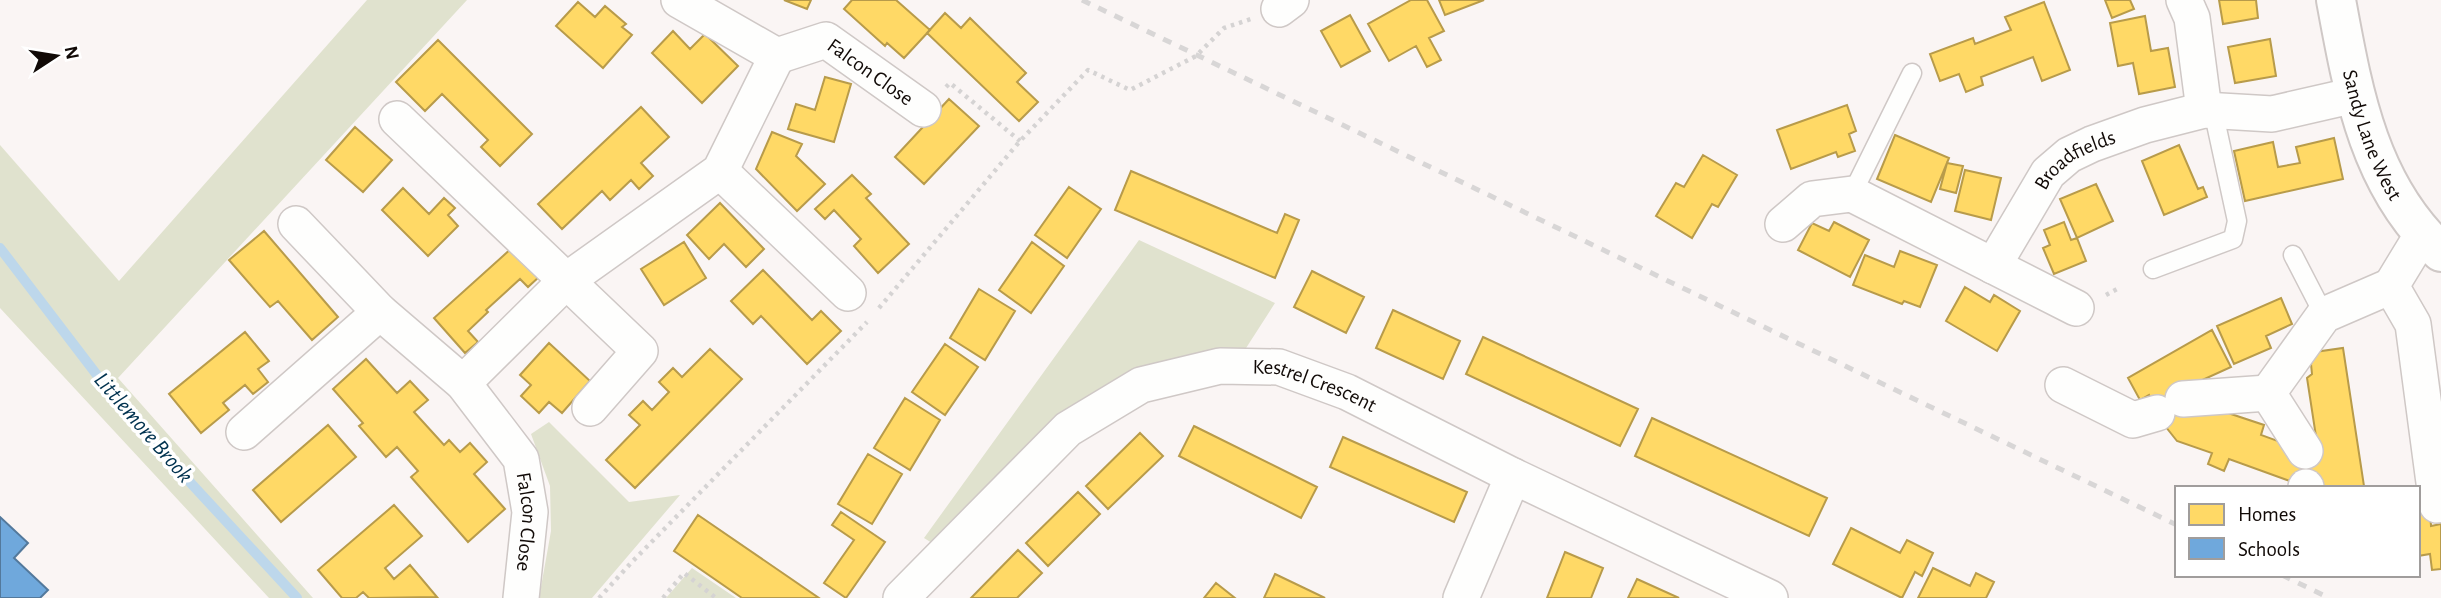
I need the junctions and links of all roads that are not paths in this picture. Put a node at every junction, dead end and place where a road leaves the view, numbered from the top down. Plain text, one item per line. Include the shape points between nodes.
1 (679, 0) edge
2 (2184, 0) edge
3 (2336, 0) edge
4 (777, 56) junction
5 (1912, 73) dead end
6 (2355, 95) junction
7 (923, 109) road end
8 (2208, 110) junction
9 (397, 119) dead end
10 (720, 171) junction
11 (1852, 194) junction
12 (296, 224) dead end
13 (1783, 224) dead end
14 (2432, 243) edge
15 (2293, 255) dead end
16 (1993, 266) junction
17 (2153, 269) dead end
18 (567, 280) junction
19 (2391, 286) junction
20 (848, 293) dead end
21 (2076, 309) dead end
22 (380, 312) junction
23 (2324, 315) junction
24 (463, 383) junction
25 (2063, 386) dead end
26 (2267, 393) junction
27 (2433, 404) edge
28 (590, 408) dead end
29 (244, 432) dead end
30 (2305, 451) dead end
31 (1513, 476) junction
32 (2437, 505) dead end
33 (914, 594) edge
34 (521, 598) edge
35 (1461, 598) edge
36 (1770, 598) edge

1 - 4 street
2 - 8 street via 2192,18
3 - 6 street, Sandy Lane West
4 - 7 street, Falcon Close via 826,40
4 - 10 street
5 - 11 lane
6 - 8 street, Broadfields via 2272,114
6 - 14 street, Sandy Lane West via 2384,179
8 - 16 street, Broadfields via 2117,134 2069,155 2048,173
8 - 17 lane via 2237,221 2233,239
9 - 18 street
10 - 18 street
10 - 20 street
11 - 13 street via 1812,200
11 - 16 street
12 - 22 street, Falcon Close
14 - 19 street
15 - 23 lane
16 - 21 street
18 - 24 street
18 - 28 street via 640,351
19 - 23 street
19 - 27 street via 2413,324
22 - 24 street, Falcon Close
22 - 29 street
23 - 26 street
24 - 34 street, Falcon Close via 521,459 530,512
25 - 26 street via 2133,420 2170,406
26 - 30 street
27 - 32 street
31 - 33 street, Kestrel Crescent via 1347,392 1279,367 1220,366 1141,385 1068,429
31 - 35 street
31 - 36 street, Kestrel Crescent

